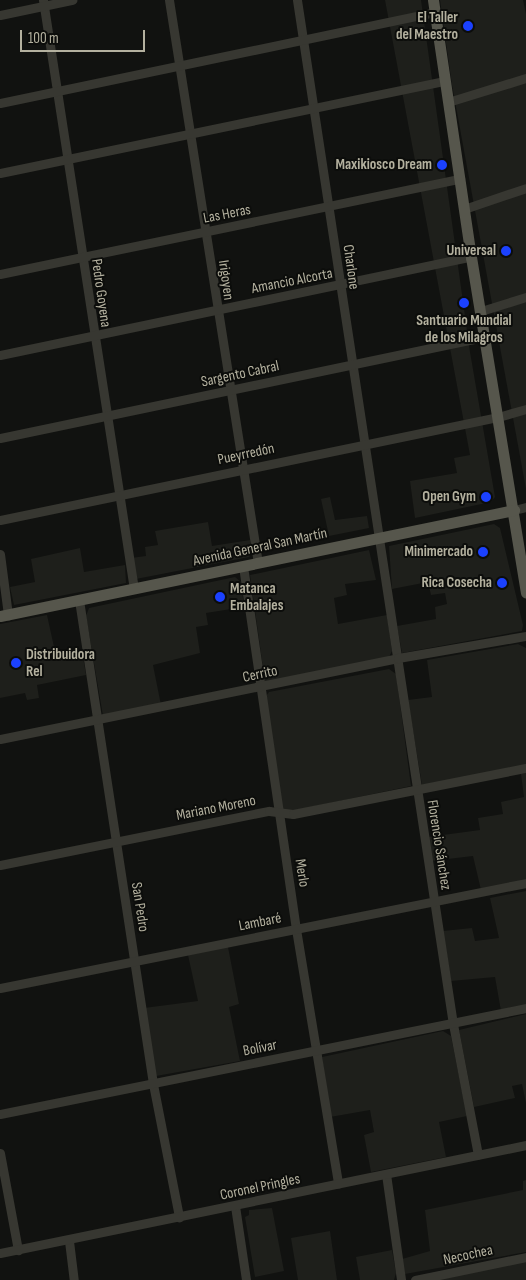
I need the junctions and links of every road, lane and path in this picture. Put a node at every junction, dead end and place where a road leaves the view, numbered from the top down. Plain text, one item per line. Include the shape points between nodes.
1 (72, 0) edge
2 (170, 0) edge
3 (297, 0) edge
4 (434, 0) edge
5 (43, 3) edge
6 (435, 12) junction
7 (0, 15) edge
8 (304, 40) junction
9 (180, 67) junction
10 (526, 78) edge
11 (445, 81) junction
12 (58, 91) junction
13 (448, 102) junction
14 (0, 103) edge
15 (313, 109) junction
16 (190, 135) junction
17 (69, 157) junction
18 (0, 172) edge
19 (460, 179) junction
20 (526, 188) edge
21 (329, 207) junction
22 (464, 209) junction
23 (205, 232) junction
24 (471, 256) junction
25 (82, 258) junction
26 (0, 274) edge
27 (340, 286) junction
28 (526, 297) edge
29 (216, 309) junction
30 (481, 311) junction
31 (93, 337) junction
32 (485, 337) junction
33 (0, 355) edge
34 (353, 365) junction
35 (230, 390) junction
36 (526, 408) edge
37 (106, 416) junction
38 (498, 417) junction
39 (0, 438) edge
40 (365, 443) junction
41 (242, 469) junction
42 (119, 494) junction
43 (526, 507) edge
44 (514, 510) junction
45 (0, 520) edge
46 (379, 539) junction
47 (0, 554) edge
48 (258, 563) junction
49 (243, 566) junction
50 (134, 588) junction
51 (526, 593) edge
52 (79, 600) junction
53 (4, 616) edge
54 (526, 636) edge
55 (398, 658) junction
56 (261, 688) junction
57 (97, 720) junction
58 (0, 739) edge
59 (526, 768) edge
60 (417, 791) junction
61 (279, 813) junction
62 (116, 842) junction
63 (0, 865) edge
64 (526, 883) edge
65 (434, 900) junction
66 (296, 929) junction
67 (135, 961) junction
68 (0, 988) edge
69 (526, 1008) edge
70 (453, 1024) junction
71 (316, 1050) junction
72 (153, 1084) junction
73 (0, 1114) edge
74 (526, 1145) edge
75 (0, 1153) edge
76 (478, 1155) junction
77 (386, 1174) junction
78 (338, 1184) junction
79 (235, 1206) junction
80 (179, 1217) junction
81 (69, 1241) junction
82 (18, 1250) junction
83 (0, 1253) edge
84 (526, 1257) edge
85 (74, 1280) edge
86 (246, 1280) edge
87 (401, 1280) edge
88 (415, 1280) edge

1 - 5 street
2 - 9 street, Irigoyen
3 - 8 street, Charlone
4 - 6 main road
5 - 7 street
5 - 12 street, Pedro Goyena
6 - 8 street
6 - 11 main road
8 - 9 street
8 - 15 street, Charlone
9 - 12 street
9 - 16 street, Irigoyen
10 - 13 street
11 - 13 main road
11 - 15 street
12 - 14 street
12 - 17 street, Pedro Goyena
13 - 19 main road
15 - 16 street
15 - 21 street, Charlone
16 - 17 street
16 - 23 street, Irigoyen
17 - 18 street
17 - 25 street, Pedro Goyena
19 - 21 street, Las Heras
19 - 22 main road
20 - 22 street
21 - 23 street, Las Heras
21 - 27 street, Charlone
22 - 24 main road
23 - 25 street, Las Heras
23 - 29 street, Irigoyen
24 - 27 street, Amancio Alcorta
24 - 30 main road
25 - 26 street, Las Heras
25 - 31 street, Pedro Goyena
27 - 29 street, Amancio Alcorta
27 - 34 street, Charlone
28 - 30 street
29 - 31 street, Amancio Alcorta
29 - 35 street, Irigoyen
30 - 32 main road
31 - 33 street, Amancio Alcorta
31 - 37 street, Pedro Goyena
32 - 34 street, Sargento Cabral
32 - 38 main road
34 - 35 street, Sargento Cabral
34 - 40 street, Charlone
35 - 37 street, Sargento Cabral
35 - 41 street, Irigoyen
36 - 38 street, Pueyrredón
37 - 39 street, Sargento Cabral
37 - 42 street, Pedro Goyena
38 - 40 street, Pueyrredón
38 - 44 main road
40 - 41 street, Pueyrredón
40 - 46 street, Charlone
41 - 42 street, Pueyrredón
41 - 48 street, Irigoyen
42 - 45 street, Pueyrredón
42 - 50 street, Pedro Goyena
43 - 44 street, Avenida General San Martín
44 - 46 main road, Avenida General San Martín
44 - 51 main road
46 - 48 main road, Avenida General San Martín
46 - 55 street, Florencio Sánchez
47 - 53 street
48 - 49 main road, Avenida General San Martín
49 - 50 main road, Avenida General San Martín
49 - 56 street, Merlo
50 - 52 main road, Avenida General San Martín
52 - 53 main road, Avenida General San Martín
52 - 57 street, San Pedro
54 - 55 street, Cerrito
55 - 56 street, Cerrito
55 - 60 street, Florencio Sánchez
56 - 57 street, Cerrito
56 - 61 street, Merlo
57 - 58 street, Cerrito
57 - 62 street, San Pedro
59 - 60 street, Mariano Moreno
60 - 61 street, Mariano Moreno via 293,814
60 - 65 street, Florencio Sánchez
61 - 62 street, Mariano Moreno via 269,811
61 - 66 street, Merlo
62 - 63 street, Mariano Moreno
62 - 67 street, San Pedro
64 - 65 street, Lambaré
65 - 66 street, Lambaré
65 - 70 street, Florencio Sánchez
66 - 67 street, Lambaré
66 - 71 street, Merlo
67 - 68 street, Lambaré
67 - 72 street, San Pedro
69 - 70 street, Bolívar
70 - 71 street, Bolívar
70 - 76 street, Florencio Sánchez
71 - 72 street, Bolívar
71 - 78 street, Merlo
72 - 73 street, Bolívar
72 - 80 street, San Pedro
74 - 76 street, Coronel Pringles
75 - 82 street
76 - 77 street, Coronel Pringles
77 - 78 street, Coronel Pringles
77 - 87 street
78 - 79 street, Coronel Pringles
79 - 80 street, Coronel Pringles
79 - 86 street
80 - 81 street, Coronel Pringles
81 - 82 street, Coronel Pringles
81 - 85 street
82 - 83 street, Coronel Pringles
84 - 88 street, Necochea

